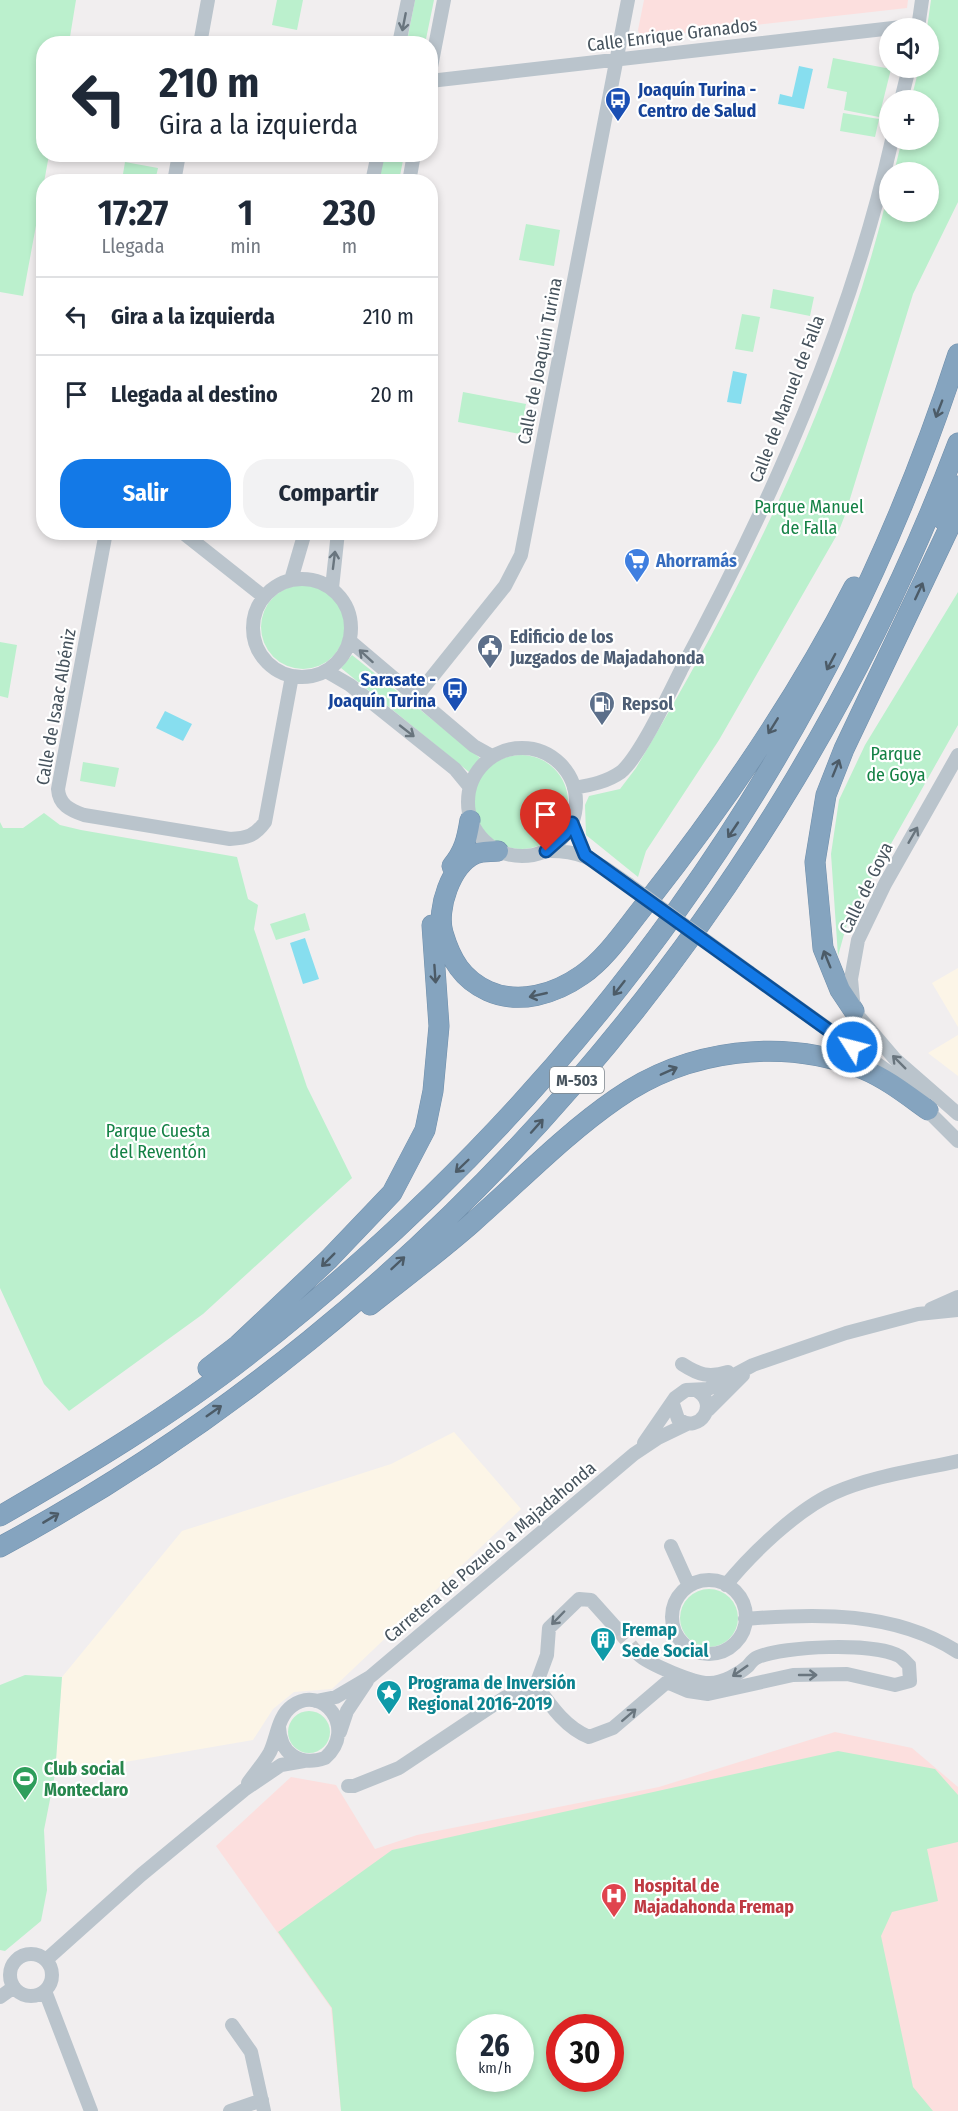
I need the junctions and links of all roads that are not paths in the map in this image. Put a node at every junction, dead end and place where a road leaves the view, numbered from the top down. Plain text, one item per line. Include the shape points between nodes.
1 (208, 0) edge
2 (408, 0) edge
3 (444, 0) edge
4 (628, 0) edge
5 (922, 0) edge
6 (919, 18) edge
7 (879, 31) edge
8 (201, 36) edge
9 (401, 36) edge
10 (437, 36) edge
11 (617, 60) junction
12 (438, 80) edge
13 (889, 150) edge
14 (958, 354) edge
15 (958, 443) edge
16 (958, 486) edge
17 (958, 509) edge
18 (898, 513) junction
19 (105, 540) edge
20 (192, 540) edge
21 (303, 540) edge
22 (337, 540) edge
23 (291, 580) junction
24 (900, 580) junction
25 (332, 588) junction
26 (264, 597) junction
27 (350, 641) junction
28 (326, 671) junction
29 (292, 676) junction
30 (416, 697) junction
31 (958, 755) edge
32 (492, 756) junction
33 (469, 786) junction
34 (574, 788) junction
35 (470, 820) junction
36 (572, 823) junction
37 (498, 851) junction
38 (546, 851) junction
39 (585, 855) junction
40 (854, 1011) junction
41 (887, 1071) junction
42 (958, 1100) edge
43 (934, 1104) junction
44 (958, 1114) edge
45 (958, 1124) edge
46 (958, 1141) edge
47 (958, 1297) edge
48 (958, 1310) edge
49 (918, 1314) junction
50 (753, 1365) junction
51 (270, 1371) junction
52 (695, 1390) junction
53 (673, 1404) junction
54 (708, 1410) junction
55 (687, 1424) junction
56 (114, 1448) junction
57 (634, 1454) junction
58 (958, 1461) edge
59 (0, 1516) edge
60 (670, 1546) dead end
61 (0, 1547) edge
62 (726, 1584) junction
63 (689, 1586) junction
64 (745, 1619) junction
65 (617, 1629) tunnel mouth
66 (958, 1652) edge
67 (370, 1677) junction
68 (667, 1682) junction
69 (536, 1685) junction
70 (316, 1701) junction
71 (279, 1727) junction
72 (340, 1732) junction
73 (304, 1761) junction
74 (348, 1786) dead end
75 (244, 1790) junction
76 (46, 1960) junction
77 (3, 1965) edge
78 (14, 1987) junction
79 (45, 1991) junction
80 (0, 1997) edge
81 (232, 2025) dead end
82 (263, 2105) edge
83 (91, 2111) edge
84 (230, 2111) edge

1 - 8 street
2 -> 9 street
3 - 10 street
4 - 11 street, Calle de Joaquín Turina
5 - 6 street
7 - 11 street, Calle Enrique Granados
11 - 12 street, Calle Enrique Granados
11 - 30 street, Calle de Joaquín Turina via 521,555 505,586
13 - 34 street, Calle de Manuel de Falla via 840,313 796,433 738,564 648,734 622,771 601,783
14 -> 18 highway, M-503
15 - 24 highway, M-503
16 - 24 highway via 934,536
40 -> 17 highway via 840,990 823,948 815,862 826,795
18 -> 37 highway via 760,747 666,877 583,975 549,992 521,999 496,994 472,983 457,967 441,924 448,887 455,873 476,854
18 -> 56 highway, M-503 via 864,596 794,731 742,818 688,897 598,1014 473,1155 347,1274 244,1358
19 - 29 street, Calle de Isaac Albéniz via 58,797 72,811 230,839 250,837 265,822
20 - 26 street
21 - 23 street
25 -> 22 street
23 - 25 street via 312,580
23 - 26 street
51 -> 24 highway, M-503 via 367,1292 441,1223 537,1126 616,1035 711,910 762,833 821,735
25 - 27 street via 349,612
26 - 29 street via 253,628 256,644 264,659
27 - 28 street via 345,653
30 -> 27 street
28 - 29 street via 309,677
28 -> 33 street via 350,685 455,769
30 - 32 street via 474,746
40 -> 31 street, Calle de Goya via 850,979 858,940
32 - 33 street via 478,769
32 - 34 street via 525,747 543,751 558,761
33 - 35 street
34 - 36 street
35 - 37 street via 481,838
35 -> 56 highway via 461,855 441,885 432,922 439,1026 425,1130 392,1193 238,1345 171,1396
36 - 38 street
36 - 39 street
37 - 38 street via 522,856
38 - 39 street
39 - 41 street, bridge
43 -> 40 street
41 - 43 street
41 - 45 street via 916,1088
42 - 43 street
43 - 44 street
43 - 46 street
51 -> 43 highway, M-503 via 354,1318 618,1098 672,1068 731,1053 812,1054 863,1069
47 - 49 street
48 - 49 street
49 - 50 street via 846,1333
50 - 52 street via 708,1389
50 - 52 street via 713,1377 698,1374 682,1364
50 - 54 street
61 -> 51 highway, M-503 via 151,1456
52 - 53 street via 680,1393
52 - 54 street via 707,1400
53 - 55 street via 675,1415
53 - 57 street, Carretera de Pozuelo a Majadahonda
54 - 55 street via 703,1419
55 - 57 street, Carretera de Pozuelo a Majadahonda
56 - 59 highway, M-503
57 - 67 street, Carretera de Pozuelo a Majadahonda
58 - 62 street via 827,1496 745,1562
60 - 63 street
62 - 63 street via 708,1580
62 - 64 street via 740,1599
63 - 64 street via 678,1596 672,1610 672,1625 678,1639 690,1649 704,1654 719,1653 737,1640
64 - 66 street via 798,1614 846,1616 899,1625
65 -> 69 street via 591,1600 579,1599 549,1628 547,1655
67 - 70 street, Carretera de Pozuelo a Majadahonda via 336,1697
67 - 72 street, Carretera de Pozuelo a Majadahonda via 346,1711
68 -> 68 street via 708,1694 793,1675 847,1674 895,1685 910,1681 909,1665 899,1656 799,1647 754,1658 730,1678 710,1684 643,1659
69 -> 68 street via 575,1731 589,1737 613,1728
69 - 74 street via 504,1698 399,1768
70 - 71 street via 291,1706
70 - 72 street via 333,1712
71 - 73 street via 284,1749
71 - 75 street via 269,1754
72 - 73 street via 338,1742 325,1758
73 - 75 street via 281,1765
75 - 76 street
76 - 77 street via 33,1953
76 - 79 street via 52,1972
77 - 78 street
78 - 79 street via 32,1996
78 - 80 street
79 - 83 street
81 - 82 street via 251,2052
82 - 84 street

